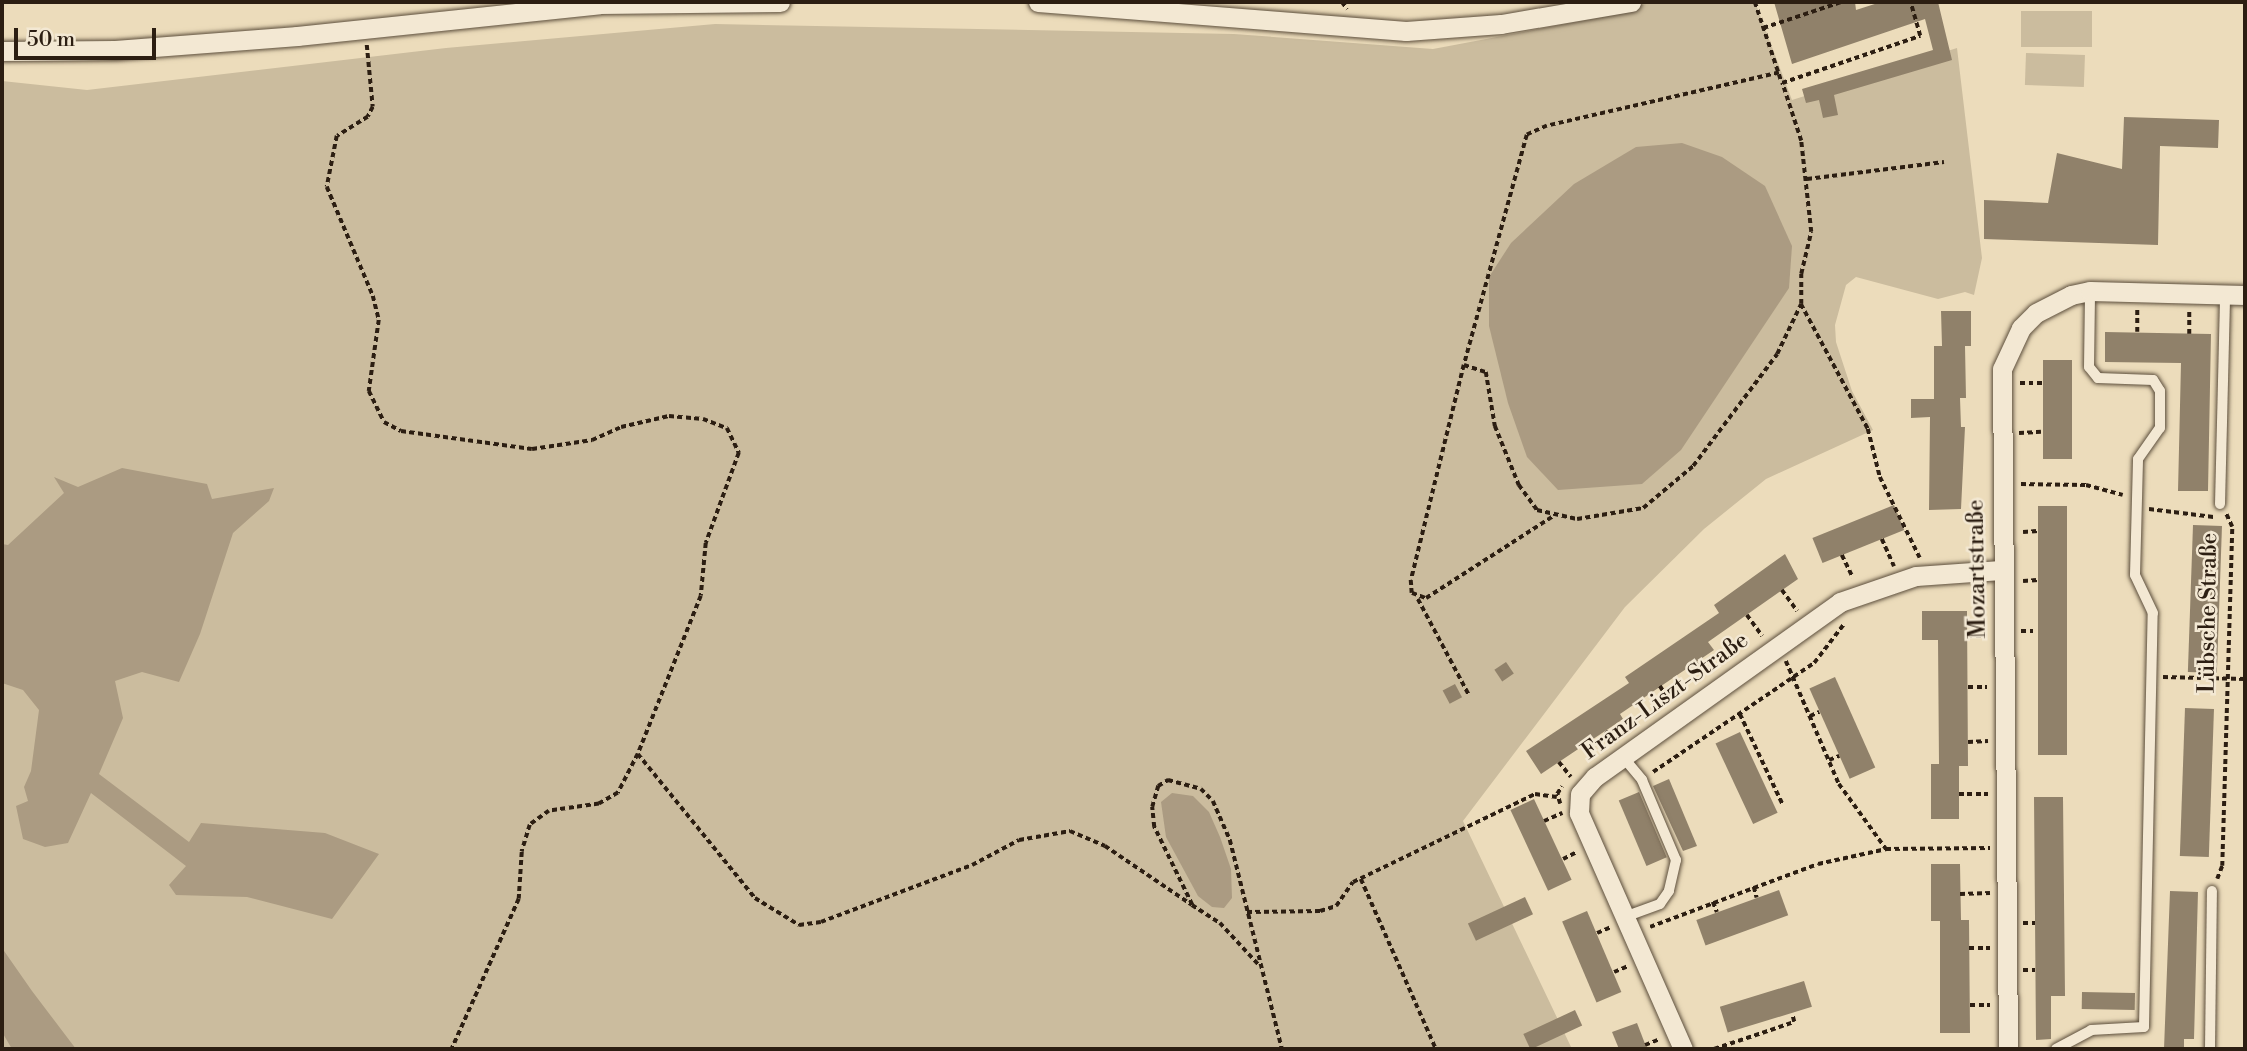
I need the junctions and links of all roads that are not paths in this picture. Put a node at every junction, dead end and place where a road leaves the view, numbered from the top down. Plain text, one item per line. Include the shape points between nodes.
1 (780, 2) edge
2 (1038, 2) edge
3 (1631, 2) edge
4 (2, 51) edge
5 (2090, 291) junction
6 (2245, 295) edge
7 (2225, 302) junction
8 (2220, 503) road end
9 (2008, 575) junction
10 (1619, 752) junction
11 (2212, 891) road end
12 (1625, 925) junction
13 (1683, 1049) edge
14 (2008, 1049) edge
15 (2056, 1049) edge
16 (2210, 1049) edge

1 - 4 street via 599,4 115,50
2 - 3 street via 1406,31 1501,24
5 - 7 street, Mozartstraße
5 - 9 street, Mozartstraße via 2053,302 2036,313 2009,347 2002,369
5 - 15 lane via 2089,367 2098,378 2153,380 2160,391 2160,428 2138,459 2136,508 2135,575 2153,613 2144,1027 2091,1030
6 - 7 street, Mozartstraße
7 - 8 lane, Lübsche Straße
9 - 10 street, Franz-Liszt-Straße via 1916,576 1855,589 1770,640
9 - 14 street, Mozartstraße
10 - 12 street, Franz-Liszt-Straße via 1577,802
10 - 12 lane via 1642,780 1676,860 1660,904
11 - 16 lane
12 - 13 street, Franz-Liszt-Straße

